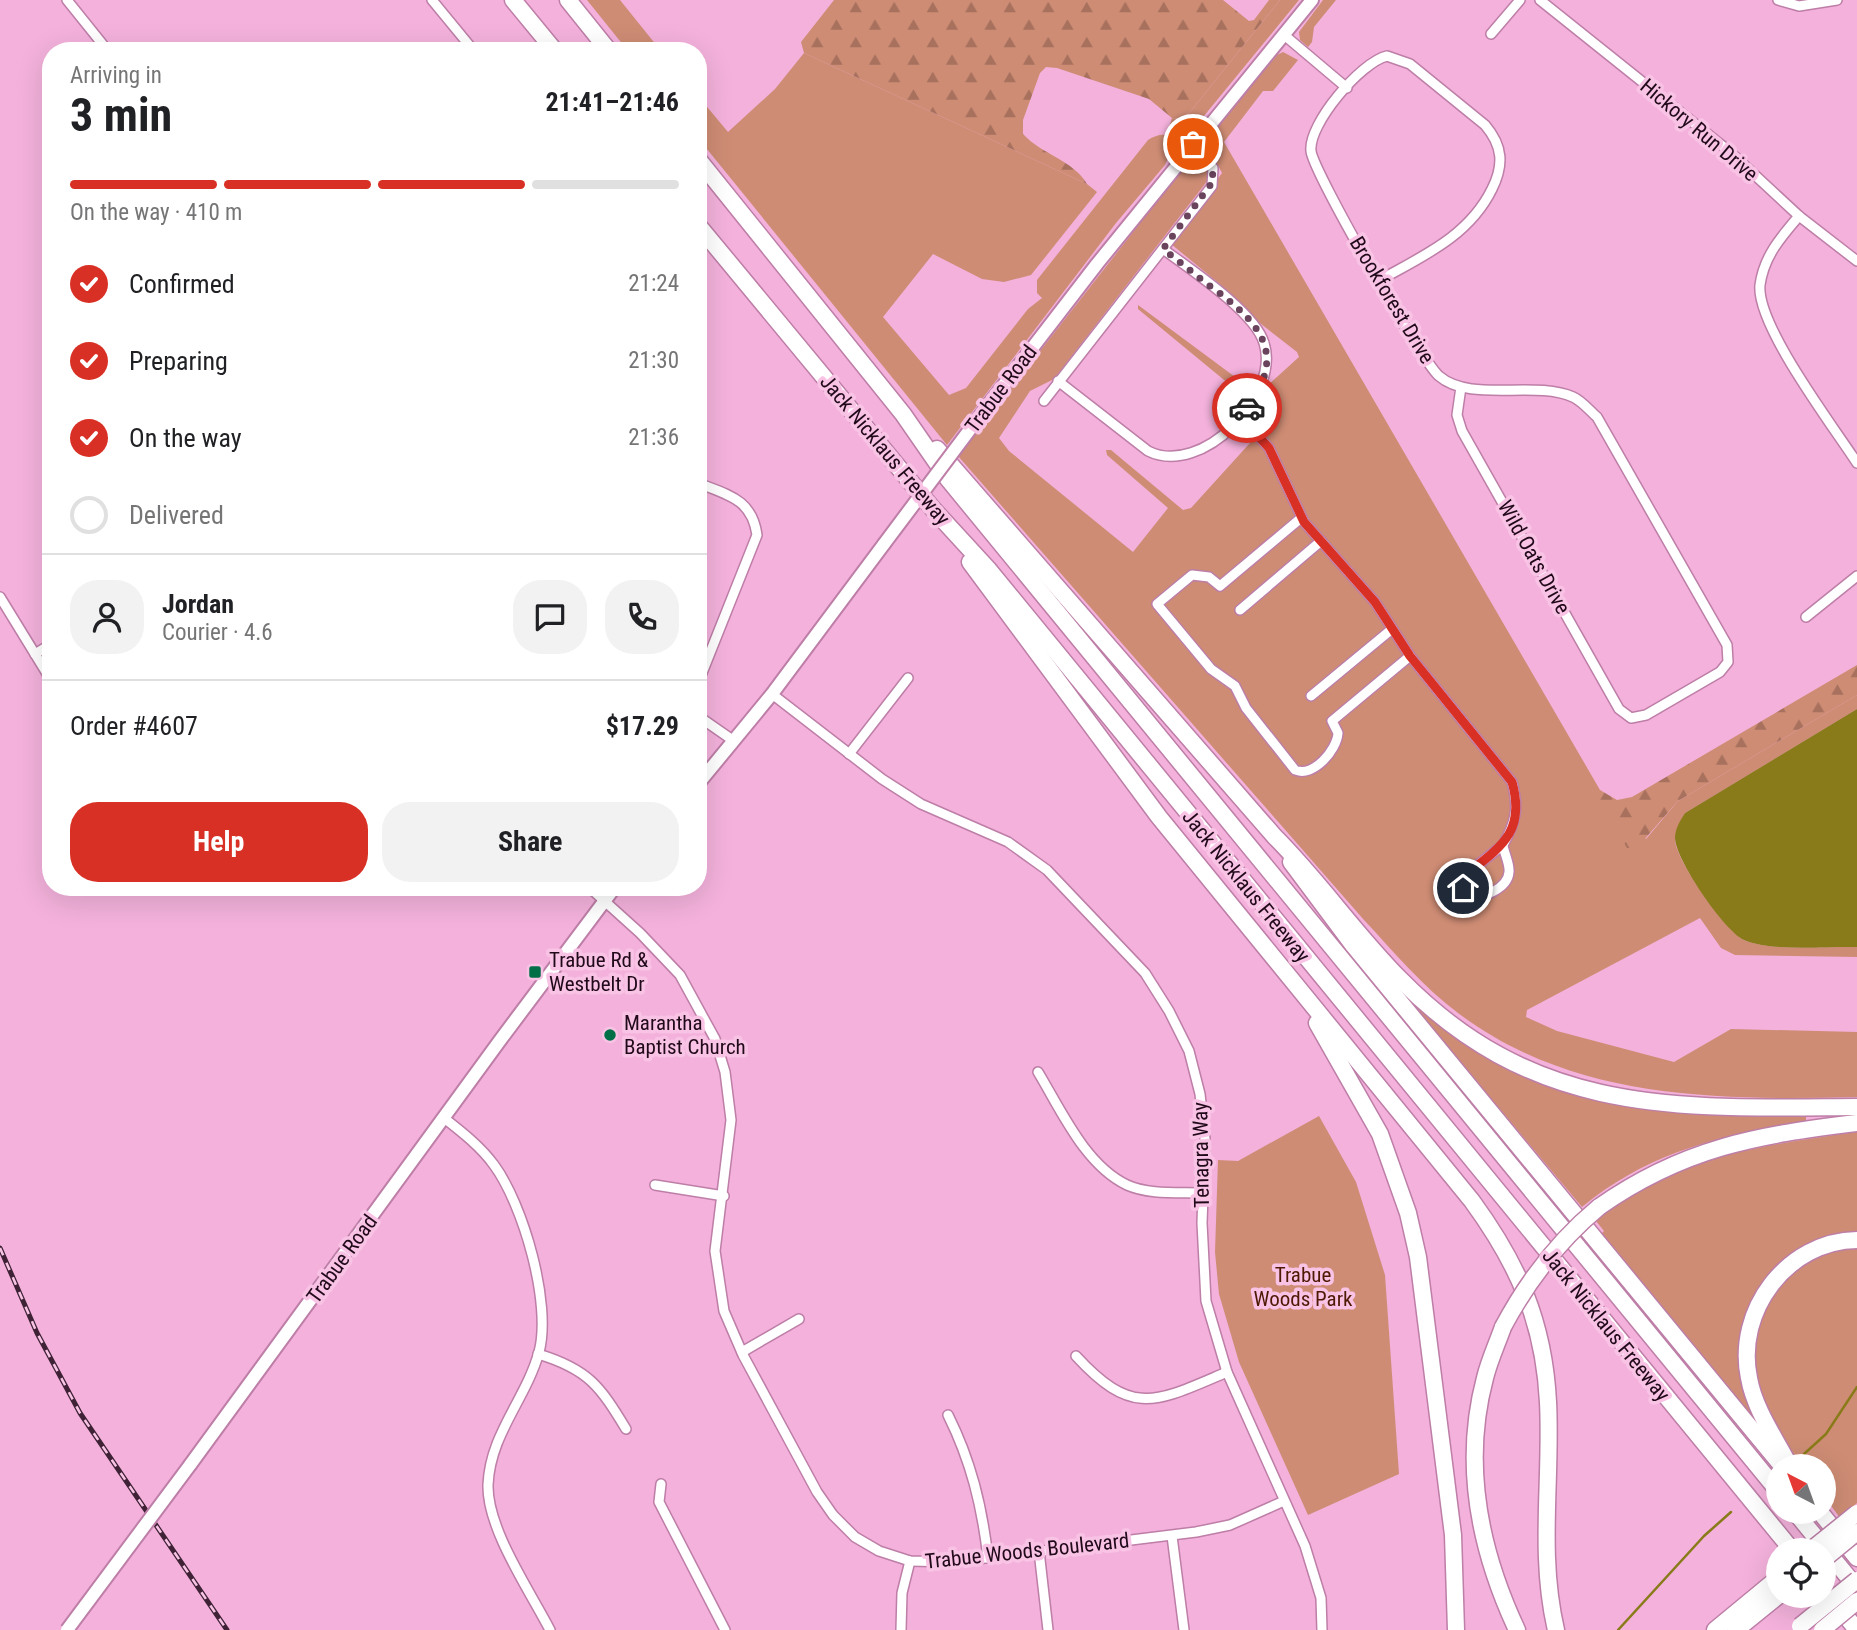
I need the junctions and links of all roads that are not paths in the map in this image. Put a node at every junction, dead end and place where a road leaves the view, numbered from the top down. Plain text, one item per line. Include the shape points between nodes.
1 (67, 0) edge
2 (432, 0) edge
3 (513, 0) edge
4 (568, 0) edge
5 (1312, 0) edge
6 (1520, 0) edge
7 (1540, 0) edge
8 (1837, 0) edge
9 (1781, 1) edge
10 (1283, 34) junction
11 (1491, 34) dead end
12 (101, 42) edge
13 (467, 42) edge
14 (548, 42) edge
15 (602, 42) edge
16 (1347, 88) junction
17 (1193, 144) junction
18 (707, 170) edge
19 (1799, 216) junction
20 (707, 236) edge
21 (1163, 249) junction
22 (1857, 261) edge
23 (1380, 280) junction
24 (1058, 382) junction
25 (1461, 387) junction
26 (1044, 401) dead end
27 (903, 414) junction
28 (1240, 416) junction
29 (1857, 463) edge
30 (707, 486) edge
31 (933, 509) junction
32 (1301, 518) junction
33 (1321, 541) junction
34 (1857, 576) edge
35 (0, 597) edge
36 (1240, 610) dead end
37 (1806, 617) dead end
38 (1392, 629) junction
39 (42, 650) edge
40 (35, 654) junction
41 (1410, 656) junction
42 (707, 660) edge
43 (42, 665) edge
44 (908, 678) dead end
45 (772, 694) junction
46 (1311, 696) dead end
47 (707, 722) edge
48 (734, 741) junction
49 (849, 754) junction
50 (707, 773) edge
51 (1275, 836) junction
52 (1503, 845) junction
53 (599, 896) edge
54 (608, 896) edge
55 (604, 901) junction
56 (1296, 984) junction
57 (1038, 1072) dead end
58 (1857, 1107) edge
59 (444, 1118) junction
60 (1857, 1123) edge
61 (655, 1185) dead end
62 (1202, 1193) junction
63 (724, 1196) junction
64 (1857, 1240) edge
65 (799, 1319) dead end
66 (742, 1352) junction
67 (538, 1354) junction
68 (1076, 1356) dead end
69 (1227, 1372) junction
70 (948, 1415) dead end
71 (626, 1429) dead end
72 (1773, 1454) edge
73 (1784, 1454) edge
74 (1766, 1476) edge
75 (661, 1484) dead end
76 (1284, 1501) junction
77 (1857, 1513) edge
78 (1805, 1524) edge
79 (1830, 1524) edge
80 (1857, 1532) edge
81 (1172, 1536) junction
82 (1782, 1538) edge
83 (1826, 1538) edge
84 (1836, 1549) edge
85 (1039, 1551) junction
86 (988, 1558) junction
87 (1857, 1558) edge
88 (910, 1562) junction
89 (1857, 1580) edge
90 (1857, 1588) edge
91 (1766, 1595) edge
92 (1766, 1598) edge
93 (1857, 1601) edge
94 (1836, 1604) edge
95 (1798, 1628) edge
96 (67, 1630) edge
97 (550, 1630) edge
98 (725, 1630) edge
99 (901, 1630) edge
100 (1048, 1630) edge
101 (1184, 1630) edge
102 (1322, 1630) edge
103 (1456, 1630) edge
104 (1517, 1630) edge
105 (1556, 1630) edge
106 (1715, 1630) edge
107 (1736, 1630) edge
108 (1822, 1630) edge
109 (1857, 1630) edge

1 - 12 street
2 - 13 street
3 - 14 highway
4 - 15 highway
5 - 10 main road, Trabue Road
6 - 11 street
7 - 19 street, Hickory Run Drive via 1730,152
8 - 9 street via 1812,6
10 - 16 street
10 - 17 main road, Trabue Road
16 - 23 street, Brookforest Drive via 1316,126 1311,152
16 - 23 street via 1370,62 1387,56 1402,59 1485,125 1501,152 1497,179 1465,228
17 - 21 street via 1209,159 1214,180
17 - 45 main road, Trabue Road, bridge via 986,408
18 - 27 highway, Jack Nicklaus Freeway
19 - 22 street, Hickory Run Drive
19 - 29 street via 1765,263 1761,301 1772,330
20 - 31 highway, Jack Nicklaus Freeway
21 - 24 street
21 - 28 street via 1246,314 1260,333 1267,361 1265,374
23 - 25 street, Brookforest Drive via 1425,361 1440,378
24 - 26 street
24 - 28 street via 1159,456 1184,457 1203,450
25 - 25 street, Wild Oats Drive via 1457,415 1462,431 1619,709 1631,718 1646,715 1720,673 1728,662 1727,645 1597,417 1576,398 1548,389
27 - 51 highway via 958,470
27 - 74 highway, Jack Nicklaus Freeway via 947,479
28 - 32 street via 1269,448
30 - 42 street via 745,505 754,516 757,535
31 - 56 highway via 1160,817
31 - 82 highway, Jack Nicklaus Freeway via 989,570
32 - 33 street
32 - 41 street via 1220,586 1209,577 1192,575 1157,604 1211,669 1235,686 1246,708 1301,773 1335,748 1338,733 1332,721
33 - 36 street
33 - 38 street via 1375,602
34 - 37 street
35 - 40 street
38 - 41 street
38 - 46 street
39 - 40 street
40 - 43 street
41 - 52 street via 1512,782 1516,820
44 - 49 street
45 - 48 main road, Trabue Road
45 - 49 street, Tenagra Way
47 - 48 street
48 - 50 main road, Trabue Road
49 - 62 street, Tenagra Way via 921,804 1008,842 1047,870 1145,973 1189,1051 1205,1139
51 - 58 highway via 1403,982 1466,1034 1536,1073 1621,1099 1668,1106
51 - 72 highway via 1353,945
52 - 52 street via 1510,871 1507,880 1488,895 1470,896 1463,888 1465,875
53 - 55 street, Trabue Woods Boulevard
54 - 55 main road, Trabue Road
55 - 59 main road, Trabue Road
55 - 63 street, Trabue Woods Boulevard via 680,975 715,1039 731,1120
56 - 103 highway via 1380,1134 1408,1213 1418,1257 1453,1535
56 - 105 highway via 1472,1201 1523,1283 1545,1368 1545,1568
57 - 62 street via 1082,1144 1108,1173 1144,1190
59 - 67 street via 495,1166 513,1202 543,1300
59 - 96 main road, Trabue Road, bridge
60 - 104 highway, bridge via 1791,1131 1709,1150 1665,1167 1599,1207 1539,1268 1503,1327 1485,1378 1476,1431 1478,1514 1488,1558
61 - 63 street
62 - 69 street, Tenagra Way via 1206,1301
63 - 66 street, Trabue Woods Boulevard via 715,1251 724,1311
64 - 73 highway via 1822,1245 1785,1268 1758,1304 1750,1324 1746,1344 1749,1379
65 - 66 street
66 - 88 street, Trabue Woods Boulevard via 833,1515 856,1537
67 - 71 street via 587,1374 607,1396
67 - 97 street via 496,1446 488,1487 494,1519
68 - 69 street via 1099,1381 1129,1398 1164,1397
69 - 76 street, Tenagra Way
70 - 86 street via 965,1448 982,1506
75 - 98 street via 659,1502
76 - 81 street, Trabue Woods Boulevard via 1230,1525
76 - 102 street, Tenagra Way via 1305,1546 1321,1598
77 - 83 highway, bridge
78 - 90 highway
79 - 87 highway
80 - 84 highway, bridge
81 - 85 street, Trabue Woods Boulevard
81 - 101 street
85 - 86 street, Trabue Woods Boulevard
85 - 100 street
86 - 88 street, Trabue Woods Boulevard
88 - 99 street via 902,1593
89 - 95 highway, bridge
91 - 106 highway
92 - 107 highway
93 - 108 highway, bridge
94 - 109 highway

